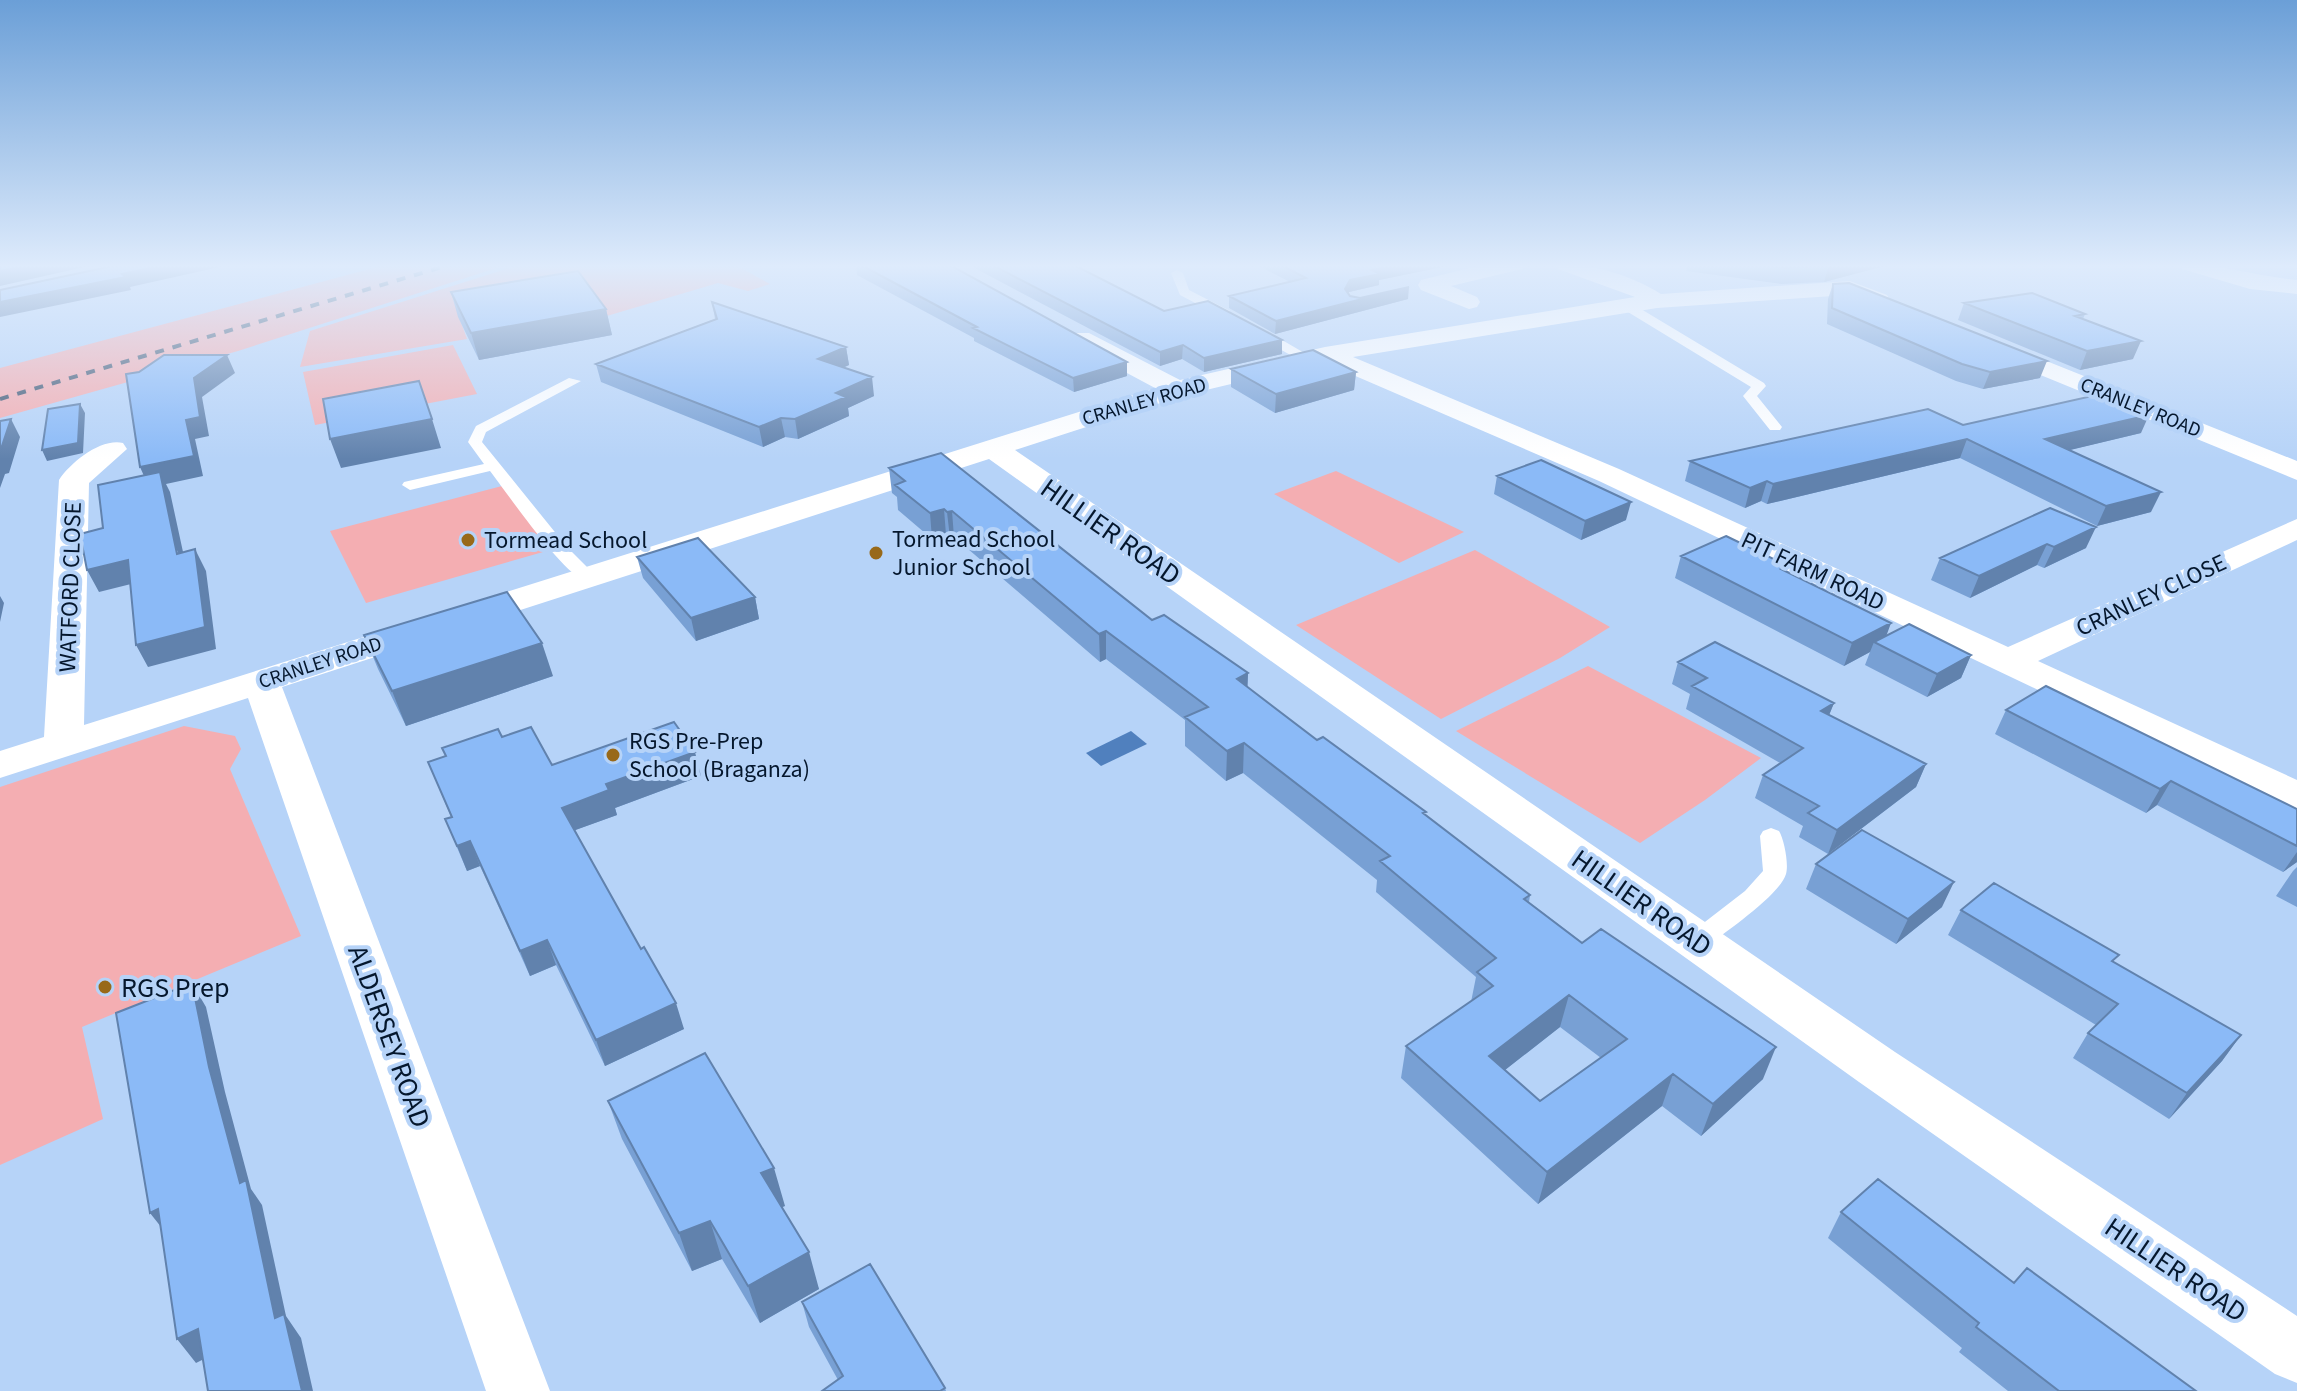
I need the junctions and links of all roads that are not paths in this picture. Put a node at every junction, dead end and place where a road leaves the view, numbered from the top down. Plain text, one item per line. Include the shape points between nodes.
1 (1064, 329) edge
2 (1252, 329) edge
3 (1484, 329) edge
4 (1665, 329) edge
5 (1968, 336) edge
6 (1316, 356) junction
7 (574, 381) dead end
8 (1177, 389) junction
9 (1775, 427) dead end
10 (991, 447) junction
11 (113, 449) dead end
12 (494, 466) junction
13 (2297, 471) edge
14 (410, 485) dead end
15 (2297, 528) edge
16 (586, 576) junction
17 (2006, 662) junction
18 (261, 681) junction
19 (64, 744) junction
20 (0, 765) edge
21 (2297, 796) edge
22 (1771, 836) dead end
23 (1697, 941) junction
24 (2297, 1352) edge
25 (518, 1391) edge

1 - 8 street
2 - 6 lane
3 - 6 street, CRANLEY ROAD
4 - 9 lane via 1759,386 1750,396
5 - 13 street, CRANLEY ROAD
6 - 8 street, CRANLEY ROAD
6 - 17 street, PIT FARM ROAD via 1609,475
7 - 12 lane via 481,429 475,442
8 - 10 street, CRANLEY ROAD
10 - 16 street, CRANLEY ROAD
10 - 23 street, HILLIER ROAD
11 - 19 street, WATFORD CLOSE via 74,480
12 - 14 lane
12 - 16 lane
15 - 17 street, CRANLEY CLOSE
16 - 18 street, CRANLEY ROAD
17 - 21 street, PIT FARM ROAD
18 - 19 street, CRANLEY ROAD
18 - 25 street, ALDERSEY ROAD
19 - 20 street, CRANLEY ROAD
22 - 23 lane via 1775,873 1754,897
23 - 24 street, HILLIER ROAD

